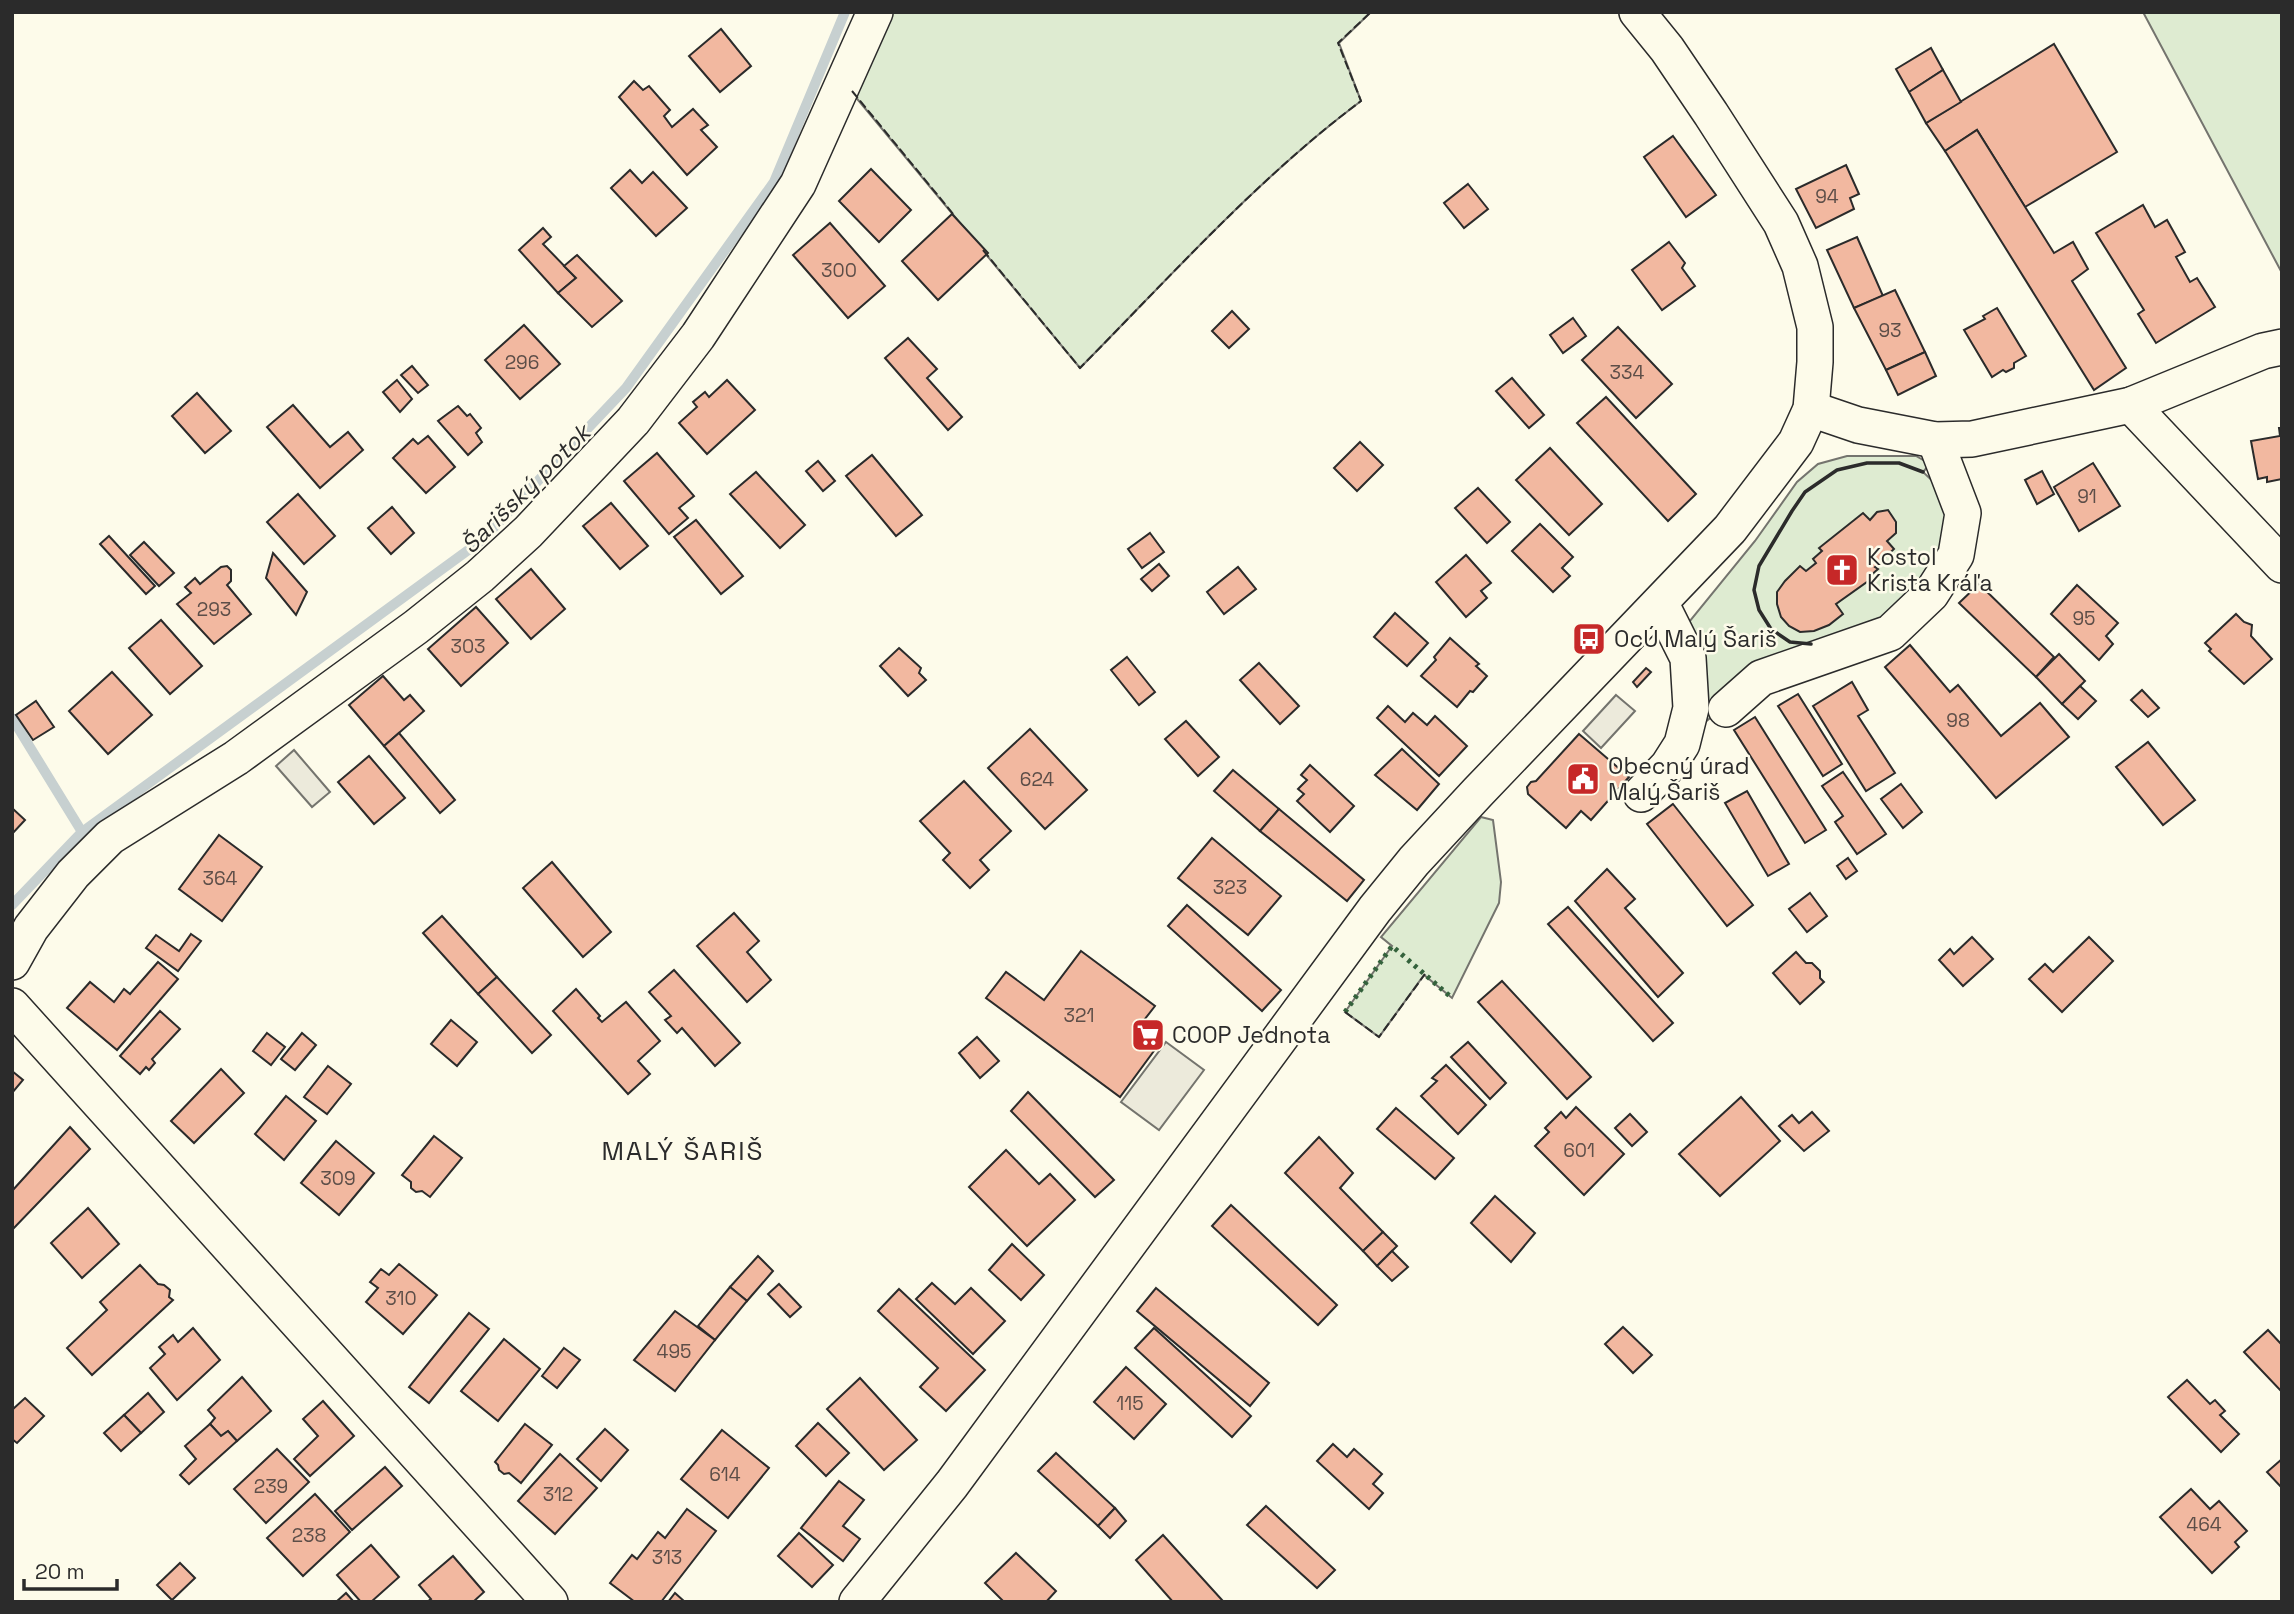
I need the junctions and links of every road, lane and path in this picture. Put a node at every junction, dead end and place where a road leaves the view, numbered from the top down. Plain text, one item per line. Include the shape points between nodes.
1 (875, 12) edge
2 (1637, 12) edge
3 (2282, 347) edge
4 (2132, 405) junction
5 (1811, 409) junction
6 (1935, 440) junction
7 (2282, 565) edge
8 (1661, 604) junction
9 (1726, 709) dead end
10 (1641, 794) dead end
11 (12, 962) edge
12 (12, 1006) edge
13 (550, 1602) edge
14 (857, 1602) edge

1 - 11 street via 798,184 698,336 633,421 528,532 427,619 236,758 110,837 73,874 31,928
2 - 5 street via 1667,49 1781,223 1800,266 1815,327
3 - 4 street
4 - 6 street via 1972,439
4 - 7 street
5 - 6 street via 1858,425
5 - 8 street via 1796,442 1730,529
6 - 9 street via 1963,513 1956,555 1931,594 1891,633 1761,678
8 - 10 street via 1688,658 1690,708 1682,744
8 - 14 street via 1478,792 1375,909 952,1484
12 - 13 street

